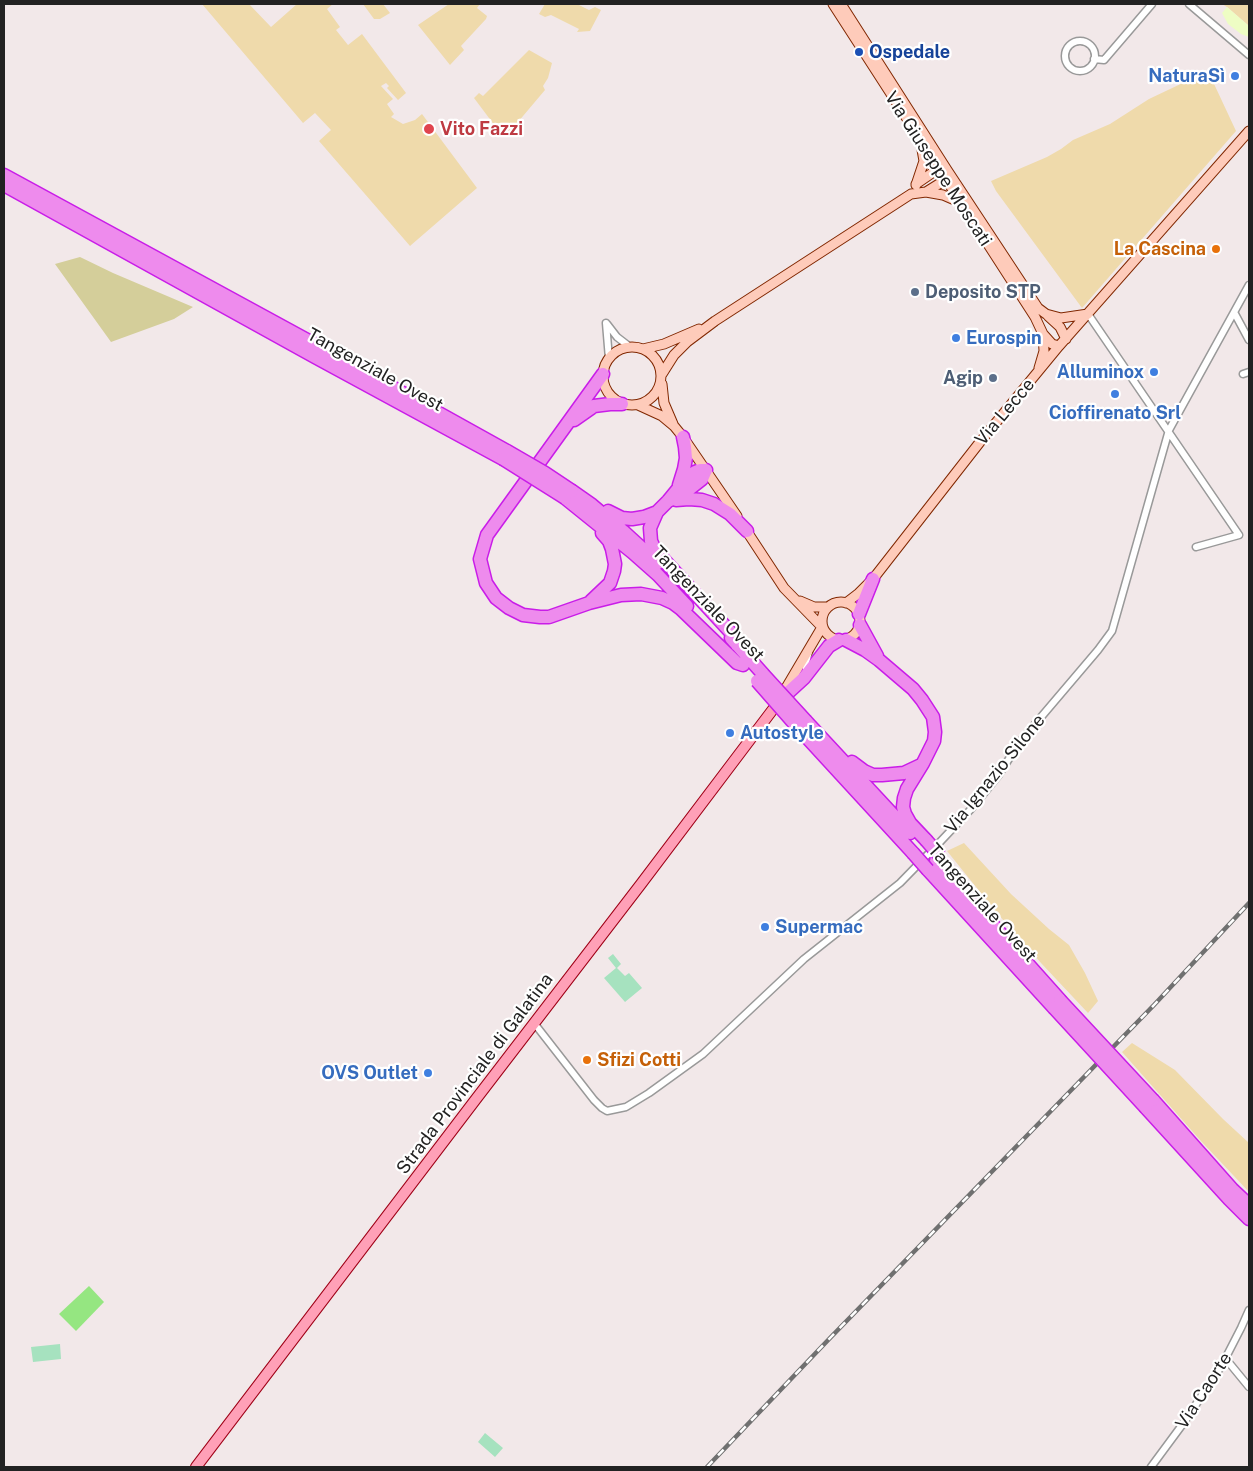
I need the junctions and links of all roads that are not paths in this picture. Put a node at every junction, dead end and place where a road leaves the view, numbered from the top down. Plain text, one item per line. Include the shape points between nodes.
1 (833, 4) edge
2 (841, 4) edge
3 (1152, 4) edge
4 (1189, 4) edge
5 (1249, 55) edge
6 (1094, 59) junction
7 (1249, 131) edge
8 (921, 140) junction
9 (4, 169) edge
10 (944, 172) junction
11 (4, 175) edge
12 (916, 184) junction
13 (4, 185) edge
14 (4, 192) edge
15 (926, 192) junction
16 (911, 194) junction
17 (41, 195) junction
18 (961, 203) junction
19 (136, 257) junction
20 (1249, 285) edge
21 (1046, 314) junction
22 (1088, 314) junction
23 (1234, 314) junction
24 (715, 321) junction
25 (1042, 334) junction
26 (1249, 340) edge
27 (1063, 343) junction
28 (630, 347) junction
29 (643, 349) junction
30 (609, 359) junction
31 (1037, 373) junction
32 (603, 374) junction
33 (662, 378) junction
34 (622, 404) junction
35 (638, 405) junction
36 (674, 426) junction
37 (565, 428) junction
38 (1169, 430) junction
39 (683, 437) junction
40 (505, 455) junction
41 (706, 470) junction
42 (677, 490) junction
43 (569, 497) junction
44 (668, 501) junction
45 (657, 512) junction
46 (747, 531) junction
47 (1196, 547) dead end
48 (873, 579) junction
49 (784, 588) junction
50 (588, 603) junction
51 (846, 603) junction
52 (828, 607) junction
53 (859, 620) junction
54 (822, 627) junction
55 (842, 640) junction
56 (737, 644) junction
57 (810, 648) junction
58 (879, 660) junction
59 (742, 665) junction
60 (810, 670) junction
61 (760, 677) junction
62 (780, 700) junction
63 (806, 725) junction
64 (923, 763) junction
65 (920, 846) junction
66 (935, 863) junction
67 (1057, 1004) junction
68 (534, 1023) junction
69 (1149, 1104) junction
70 (1249, 1205) edge
71 (1249, 1219) edge
72 (1249, 1310) edge
73 (1226, 1359) junction
74 (1249, 1387) edge
75 (196, 1467) edge
76 (1151, 1467) edge

1 - 8 street, Via Giuseppe Moscati
2 - 10 street, Via Giuseppe Moscati
3 - 6 street via 1104,60
4 - 5 street
6 - 6 street via 1090,46 1081,42 1069,46 1065,55 1067,65 1075,71 1090,67
7 - 22 street, Via Lecce
8 - 10 street, Via Giuseppe Moscati
8 - 12 street via 924,161
9 - 17 highway via 33,186
10 - 12 street via 927,176
10 - 15 street via 942,182
10 - 18 street, Via Giuseppe Moscati
10 - 21 street, Via Giuseppe Moscati via 1038,308
11 - 17 highway, Tangenziale Ovest
12 - 16 street
13 - 19 highway, Tangenziale Ovest
14 - 19 highway via 110,248
15 - 16 street
15 - 18 street
16 - 24 street
17 - 40 highway, Tangenziale Ovest via 312,342
18 - 25 street, Via Giuseppe Moscati via 1035,317
19 - 40 highway, Tangenziale Ovest via 315,357
20 - 23 street
21 - 22 street via 1061,318
21 - 27 street, Via Giuseppe Moscati via 1060,327
22 - 27 street, Via Lecce
22 - 38 street
23 - 26 street
23 - 38 street
24 - 29 street via 664,344
24 - 33 street via 674,355
25 - 27 street via 1052,344
25 - 31 street, Via Giuseppe Moscati via 1044,351
27 - 31 street, Via Lecce
28 - 29 street
28 - 30 street
28 - 30 street via 606,323
29 - 33 street via 656,359
30 - 32 street
31 - 48 street, Via Lecce
32 - 34 street via 606,389
32 - 37 highway
33 - 35 street via 656,394
33 - 36 street via 664,403
34 - 35 street
34 - 37 highway via 594,406
35 - 36 street via 662,416
36 - 39 street
37 - 50 highway via 487,535 481,552 481,567 496,598 524,615 549,617
38 - 47 street via 1239,535
38 - 68 street, Via Ignazio Silone via 1112,631 1019,743 972,808 901,882 804,959 703,1054 626,1107 607,1111 602,1108
39 - 41 street
39 - 42 highway via 686,458
40 - 43 highway, Tangenziale Ovest, bridge via 546,473
41 - 42 highway via 696,472
41 - 44 highway via 702,479
41 - 46 street
42 - 44 highway
43 - 45 highway via 578,491 622,518 644,517
43 - 50 highway via 573,508 604,534 614,557 610,583
43 - 56 highway, Tangenziale Ovest via 592,505 623,531
43 - 59 highway, Tangenziale Ovest via 658,575
44 - 45 highway
44 - 46 highway via 689,499 714,504
45 - 56 highway via 650,528 654,550 736,637
46 - 49 street
48 - 51 street, Via Lecce
48 - 53 highway
49 - 52 street via 803,603
49 - 54 street
50 - 59 highway via 631,594 662,598 681,609
51 - 52 street
51 - 53 street via 856,609
52 - 54 street via 822,616
53 - 55 street via 854,635
53 - 58 highway
54 - 55 street via 828,636
54 - 57 street
55 - 58 highway
55 - 60 highway via 829,646
56 - 61 highway, Tangenziale Ovest
57 - 60 street via 805,666
57 - 62 street
58 - 64 highway via 912,689 933,717 934,741
59 - 61 highway, Tangenziale Ovest
60 - 62 highway
61 - 63 highway, Tangenziale Ovest, bridge
62 - 68 main road, Strada Provinciale di Galatina
63 - 64 highway via 819,729 864,772 882,775 904,773
63 - 65 highway, Tangenziale Ovest
64 - 65 highway via 907,789 903,807
65 - 66 highway, bridge
65 - 66 highway, Tangenziale Ovest, bridge
66 - 67 highway, Tangenziale Ovest
66 - 67 highway, Tangenziale Ovest via 963,882 963,891
67 - 69 highway, Tangenziale Ovest, bridge
68 - 75 main road, Strada Provinciale di Galatina
69 - 70 highway, Tangenziale Ovest
69 - 71 highway, Tangenziale Ovest
72 - 73 street, Via Caorte
73 - 74 street
73 - 76 street, Via Caorte

